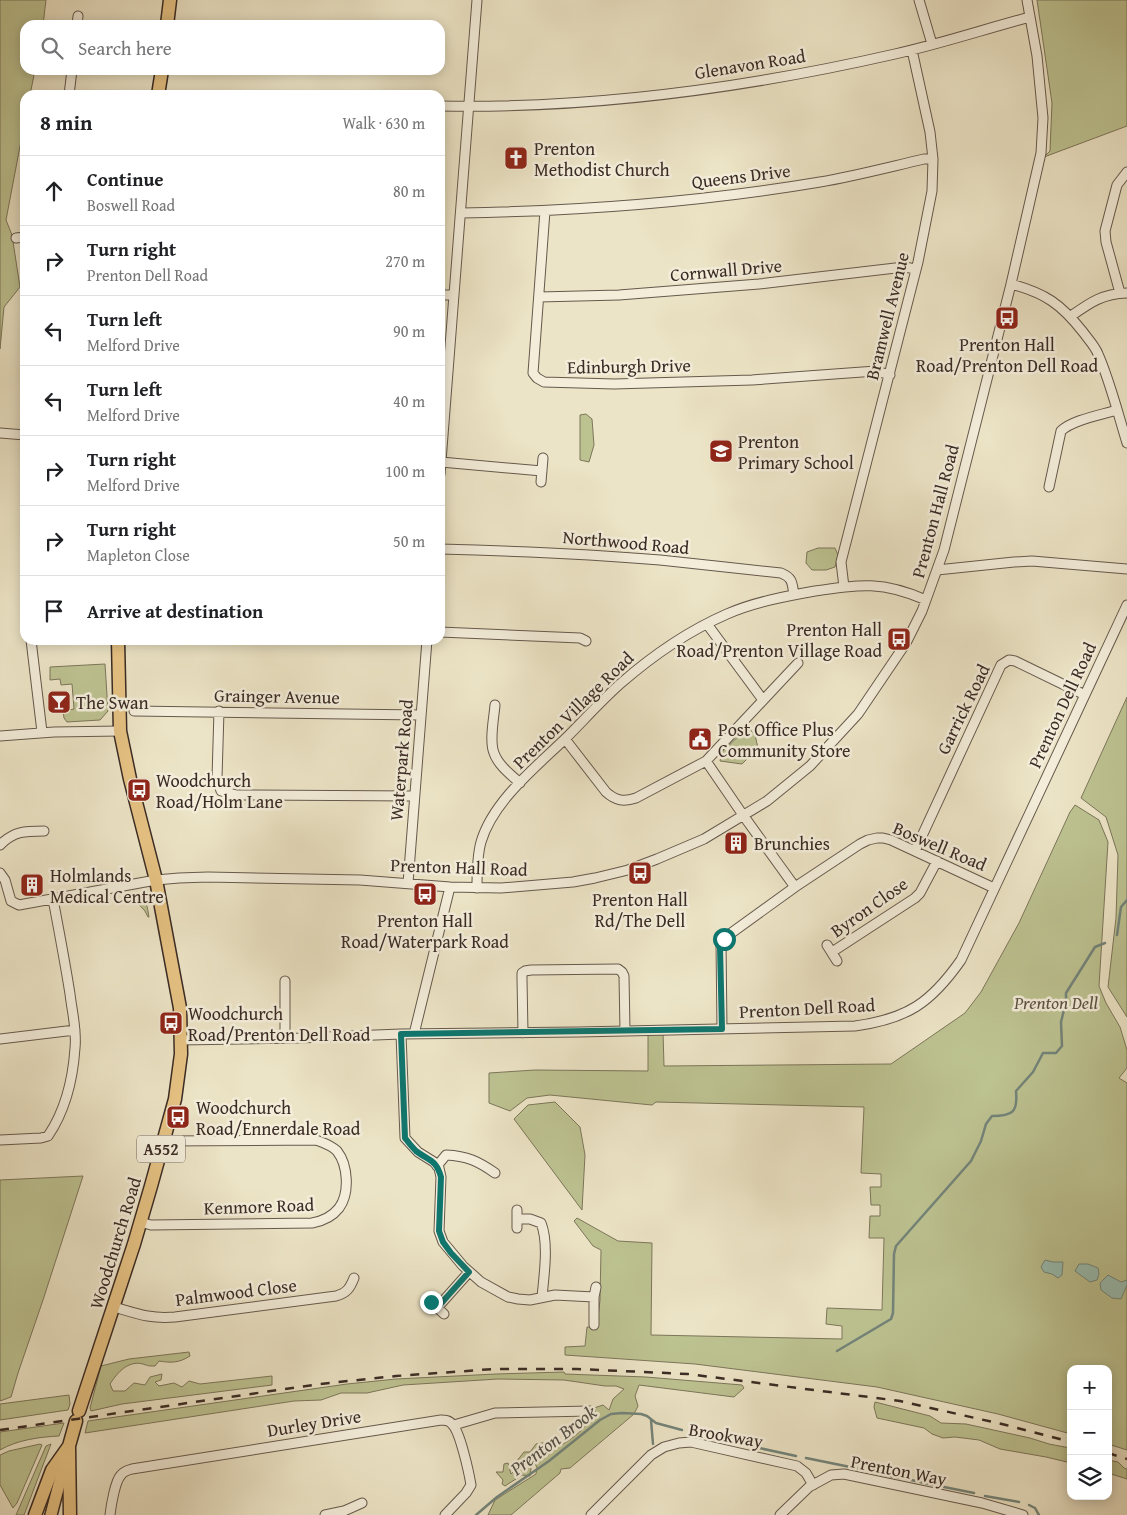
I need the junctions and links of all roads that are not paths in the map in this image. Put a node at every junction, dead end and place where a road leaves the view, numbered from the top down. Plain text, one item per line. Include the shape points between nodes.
1 (170, 0) edge
2 (478, 0) edge
3 (919, 0) edge
4 (1027, 0) edge
5 (1030, 17) junction
6 (168, 20) edge
7 (932, 44) junction
8 (912, 50) junction
9 (71, 75) edge
10 (161, 75) edge
11 (70, 90) edge
12 (159, 90) edge
13 (445, 106) edge
14 (468, 107) junction
15 (933, 159) junction
16 (1127, 172) edge
17 (545, 212) junction
18 (461, 213) junction
19 (916, 269) junction
20 (1011, 284) junction
21 (1123, 293) edge
22 (445, 295) edge
23 (454, 295) junction
24 (539, 297) junction
25 (1070, 316) junction
26 (890, 375) junction
27 (1117, 410) junction
28 (445, 411) edge
29 (0, 433) edge
30 (20, 435) edge
31 (1127, 442) edge
32 (543, 458) dead end
33 (445, 462) edge
34 (542, 471) junction
35 (541, 482) dead end
36 (1049, 487) dead end
37 (445, 549) edge
38 (938, 570) junction
39 (1127, 570) edge
40 (844, 587) junction
41 (794, 595) junction
42 (926, 600) junction
43 (1127, 606) edge
44 (708, 624) junction
45 (445, 632) edge
46 (586, 642) dead end
47 (33, 645) edge
48 (118, 645) edge
49 (427, 645) edge
50 (798, 663) dead end
51 (1085, 695) junction
52 (763, 700) junction
53 (134, 711) dead end
54 (219, 711) junction
55 (505, 714) dead end
56 (420, 715) junction
57 (120, 731) junction
58 (42, 732) junction
59 (0, 736) edge
60 (565, 739) junction
61 (706, 761) junction
62 (520, 783) junction
63 (414, 796) junction
64 (743, 815) junction
65 (45, 830) dead end
66 (0, 845) edge
67 (915, 851) junction
68 (937, 861) junction
69 (0, 873) edge
70 (156, 880) junction
71 (408, 884) junction
72 (450, 887) junction
73 (795, 887) junction
74 (477, 888) junction
75 (994, 888) junction
76 (53, 899) junction
77 (832, 953) dead end
78 (285, 981) dead end
79 (722, 1029) junction
80 (75, 1030) junction
81 (625, 1031) junction
82 (523, 1033) junction
83 (401, 1034) junction
84 (414, 1034) junction
85 (284, 1038) junction
86 (0, 1039) edge
87 (180, 1040) junction
88 (0, 1140) edge
89 (163, 1140) junction
90 (489, 1157) dead end
91 (483, 1165) junction
92 (437, 1166) junction
93 (494, 1173) dead end
94 (517, 1219) dead end
95 (140, 1222) junction
96 (469, 1272) junction
97 (354, 1278) dead end
98 (596, 1286) dead end
99 (542, 1297) junction
100 (594, 1297) junction
101 (114, 1307) junction
102 (437, 1308) dead end
103 (594, 1325) dead end
104 (590, 1410) dead end
105 (454, 1425) junction
106 (69, 1446) junction
107 (60, 1480) junction
108 (813, 1485) junction
109 (362, 1503) dead end
110 (35, 1515) edge
111 (51, 1515) edge
112 (59, 1515) edge
113 (70, 1515) edge
114 (110, 1515) edge
115 (325, 1515) edge
116 (445, 1515) edge
117 (591, 1515) edge
118 (780, 1515) edge
119 (1023, 1515) edge

1 - 6 highway
2 - 14 street
3 - 7 street
4 - 5 street, Prenton Hall Road
5 - 7 street, Glenavon Road
5 - 20 street, Prenton Hall Road via 1043,118 1042,154
7 - 8 street, Glenavon Road
8 - 14 street, Glenavon Road via 749,83 636,98
8 - 15 street, Bramwell Avenue
9 - 11 street
10 - 12 highway
13 - 14 street, Glenavon Road
14 - 18 street
15 - 17 street, Queens Drive via 760,192
15 - 19 street, Bramwell Avenue via 932,190
16 - 21 street via 1118,185 1105,231
17 - 18 street, Queens Drive
17 - 24 street, Edinburgh Drive
18 - 23 street
19 - 24 street, Cornwall Drive via 904,267 759,284 619,295
19 - 26 street, Bramwell Avenue
20 - 25 street via 1053,301
20 - 38 street, Prenton Hall Road
21 - 25 street via 1101,297
22 - 23 street
23 - 28 street
24 - 26 street, Edinburgh Drive via 533,373 544,382 614,384 752,380 876,371
25 - 27 street via 1098,353
26 - 40 street, Bramwell Avenue via 841,562
27 - 31 street
27 - 36 street via 1076,422 1061,431
29 - 30 street
32 - 34 street
33 - 34 street
34 - 35 street
37 - 41 street, Northwood Road via 583,554 781,574 791,579
38 - 39 street via 1023,561
38 - 42 street, Prenton Hall Road
40 - 41 street, Prenton Village Road
40 - 42 street, Prenton Village Road via 882,586
41 - 44 street, Prenton Village Road via 729,613
42 - 64 street, Prenton Hall Road via 906,643 858,714 810,766 767,801
43 - 51 street, Prenton Dell Road
44 - 52 street
44 - 60 street, Prenton Village Road via 646,662 618,685
45 - 46 street via 580,638
47 - 58 street
48 - 57 highway, Woodchurch Road / A552
49 - 56 street, Waterpark Road
50 - 52 street
51 - 67 street, Garrick Road via 1015,661 1009,660 1001,665
51 - 75 street, Prenton Dell Road
52 - 61 street
53 - 54 street, Grainger Avenue
54 - 56 street, Grainger Avenue
54 - 63 street via 217,778 221,791 237,795
55 - 62 street via 495,709 493,752
56 - 63 street, Waterpark Road
57 - 58 street
57 - 70 highway, Woodchurch Road / A552
58 - 59 street
60 - 61 street via 606,792 613,798 626,801
60 - 62 street, Prenton Village Road
61 - 64 street
62 - 74 street, Prenton Village Road via 495,812 481,843
63 - 71 street, Waterpark Road
64 - 73 street
64 - 74 street, Prenton Hall Road via 704,839 620,872 573,882
65 - 66 street via 20,832
67 - 68 street, Boswell Road
67 - 73 street, Boswell Road via 884,838 868,840
68 - 75 street, Boswell Road
68 - 77 street, Byron Close via 915,898
69 - 76 street, Prenton Hall Road via 11,901 19,905
70 - 71 street, Prenton Hall Road via 208,877
70 - 76 street, Prenton Hall Road
70 - 87 highway, Woodchurch Road / A552 via 180,1008
71 - 72 street, Prenton Hall Road
72 - 74 street, Prenton Hall Road
72 - 84 street
73 - 79 street, Boswell Road via 721,942
75 - 79 street, Prenton Dell Road via 961,960 949,977 935,993 898,1017 854,1026
76 - 80 street
78 - 85 street
79 - 81 street, Prenton Dell Road
80 - 86 street
80 - 88 street via 71,1078 61,1111 48,1136
81 - 82 street, Prenton Dell Road
81 - 82 street via 624,976 618,969 531,970 522,974
82 - 84 street, Prenton Dell Road
83 - 84 street, Prenton Dell Road
83 - 85 street, Prenton Dell Road
83 - 92 street via 405,1138
85 - 87 street, Prenton Dell Road
87 - 89 highway, Woodchurch Road / A552 via 177,1083
89 - 95 highway, Woodchurch Road / A552
89 - 95 street, Kenmore Road via 316,1140 329,1144 342,1160 346,1173 343,1201 328,1218 312,1223 152,1225
90 - 91 street
91 - 92 street via 472,1159 446,1155
91 - 93 street
92 - 96 street via 441,1177 439,1231 451,1253
94 - 99 street via 541,1223 544,1230
95 - 101 highway, Woodchurch Road / A552
96 - 99 street via 508,1297 530,1300
96 - 102 street
97 - 101 street, Palmwood Close via 345,1293 336,1296 175,1317 146,1317
98 - 100 street
99 - 100 street
100 - 103 street
101 - 106 highway, Woodchurch Road / A552
104 - 105 street via 495,1413
105 - 114 street, Durley Drive via 448,1421 429,1421 132,1469 120,1476
105 - 116 street via 471,1484
106 - 107 main road, Woodchurch Road / A552
106 - 110 highway via 52,1470
106 - 113 highway
107 - 111 main road, Woodchurch Road / A552
107 - 112 main road, Woodchurch Road / A552
108 - 117 street, Brookway via 797,1466 691,1442 679,1443 651,1455
108 - 118 street, Prenton Way
108 - 119 street, Prenton Way via 831,1475 844,1474 982,1503
109 - 115 street

